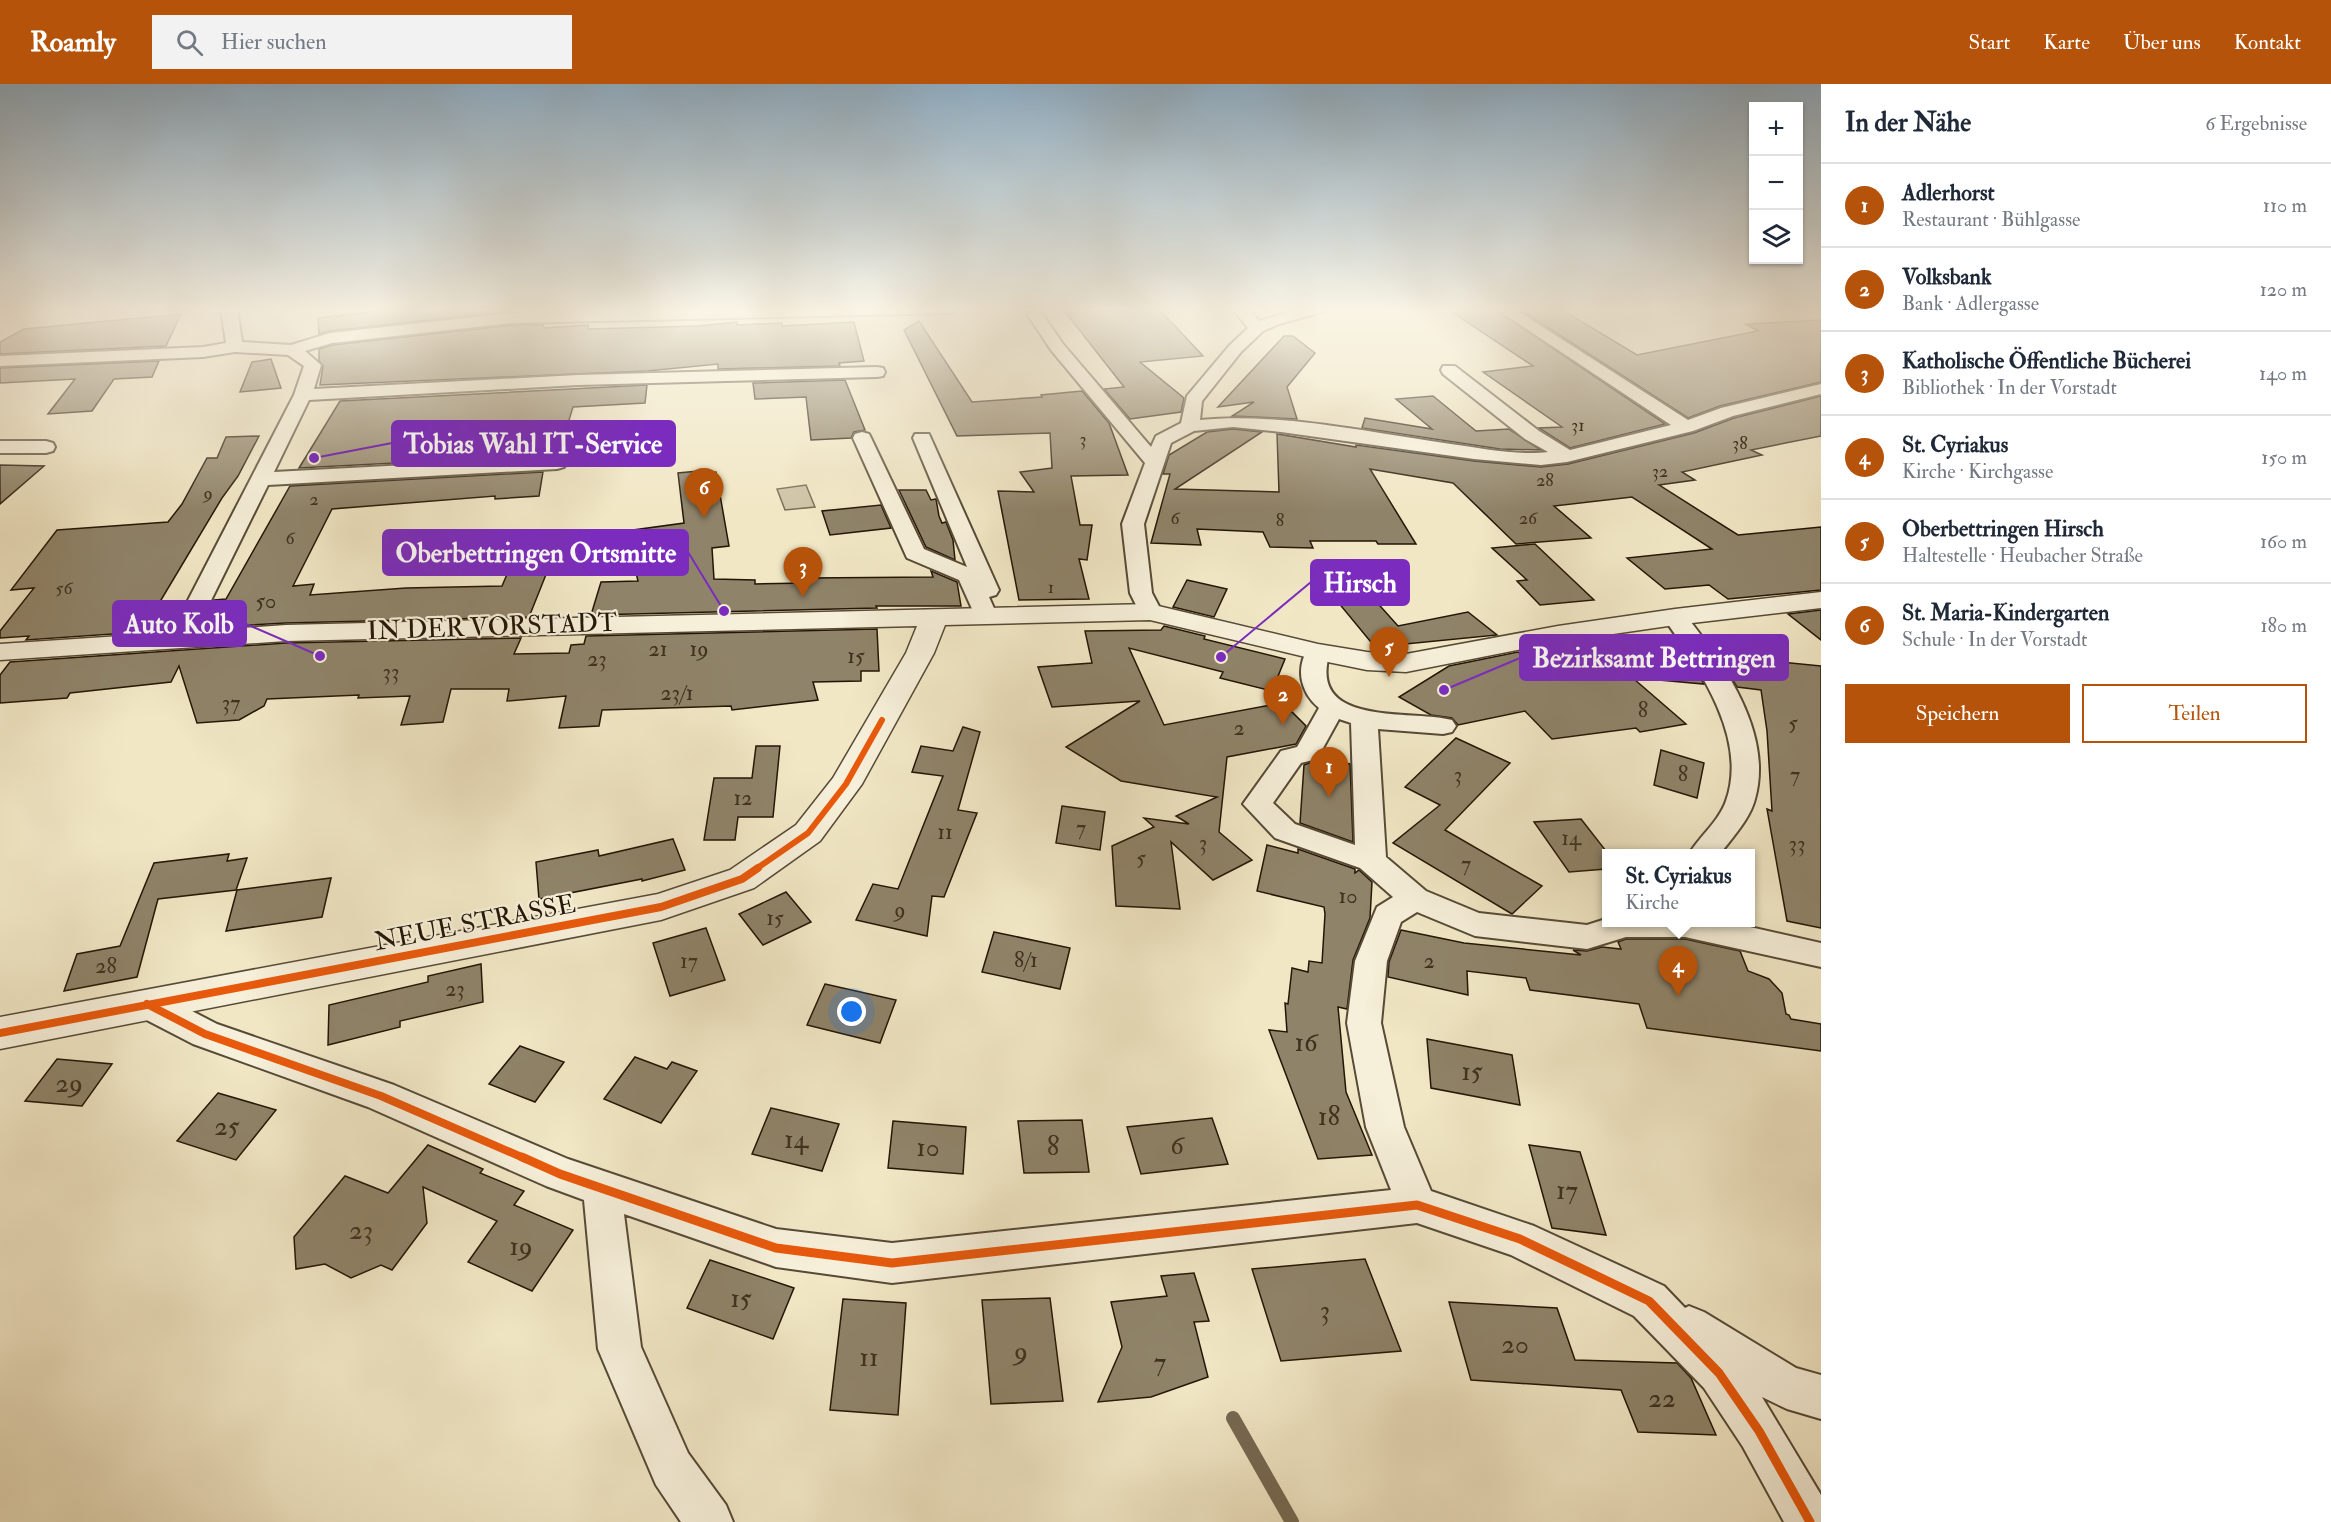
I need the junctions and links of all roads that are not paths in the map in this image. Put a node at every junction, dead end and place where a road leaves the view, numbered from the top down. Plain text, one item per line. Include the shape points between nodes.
1 (310, 375) edge
2 (761, 375) edge
3 (1081, 375) edge
4 (1214, 375) edge
5 (1456, 375) edge
6 (1606, 375) edge
7 (1821, 389) edge
8 (303, 395) junction
9 (1190, 426) junction
10 (1686, 427) junction
11 (862, 438) dead end
12 (922, 438) dead end
13 (0, 447) edge
14 (46, 447) dead end
15 (1567, 456) junction
16 (1154, 462) junction
17 (557, 463) dead end
18 (261, 479) junction
19 (1821, 600) edge
20 (1150, 612) junction
21 (992, 615) junction
22 (934, 617) junction
23 (1675, 617) junction
24 (179, 640) junction
25 (0, 652) edge
26 (1318, 652) junction
27 (1333, 706) junction
28 (1364, 717) junction
29 (1443, 726) dead end
30 (1707, 849) edge
31 (1371, 861) junction
32 (1415, 899) junction
33 (1620, 927) edge
34 (1698, 927) edge
35 (1821, 955) edge
36 (147, 1004) junction
37 (0, 1033) edge
38 (602, 1190) junction
39 (1417, 1205) junction
40 (1649, 1301) junction
41 (1821, 1397) edge
42 (709, 1522) edge
43 (1810, 1522) edge

1 - 8 street
2 - 8 street via 578,380
3 - 16 street
4 - 9 street via 1193,400
5 - 15 street via 1532,435
6 - 10 street
7 - 10 street via 1727,412
8 - 18 street
9 - 15 street via 1233,422 1519,459
9 - 16 street via 1163,440
10 - 15 street
11 - 21 street via 915,554 969,576
12 - 21 street
13 - 14 street
16 - 20 street via 1132,524 1141,593
17 - 18 street
18 - 24 street
19 - 23 street, IN DER VORSTADT
20 - 21 street, IN DER VORSTADT
20 - 26 street, IN DER VORSTADT
21 - 22 street, IN DER VORSTADT
22 - 24 street, IN DER VORSTADT via 309,632
22 - 36 street, NEUE STRASSE via 920,653 846,784 808,833 742,879 661,908
23 - 26 street, IN DER VORSTADT via 1406,663
23 - 30 street via 1695,641 1719,682 1736,724 1746,768 1740,802
24 - 25 street, IN DER VORSTADT
26 - 27 street via 1313,669 1316,689
27 - 28 street
27 - 31 street via 1307,753 1291,757 1257,804 1285,831
28 - 29 street via 1401,726
28 - 31 street
31 - 32 street
32 - 33 street via 1475,924 1587,937
32 - 39 street via 1388,915 1371,961 1364,1023 1385,1127
34 - 35 street
36 - 37 street, NEUE STRASSE
36 - 38 street via 206,1034 381,1096
38 - 39 street via 776,1248 892,1263
38 - 42 street via 620,1349 672,1468
39 - 40 street via 1520,1239
40 - 41 street via 1787,1388
40 - 43 street via 1719,1373 1759,1431

